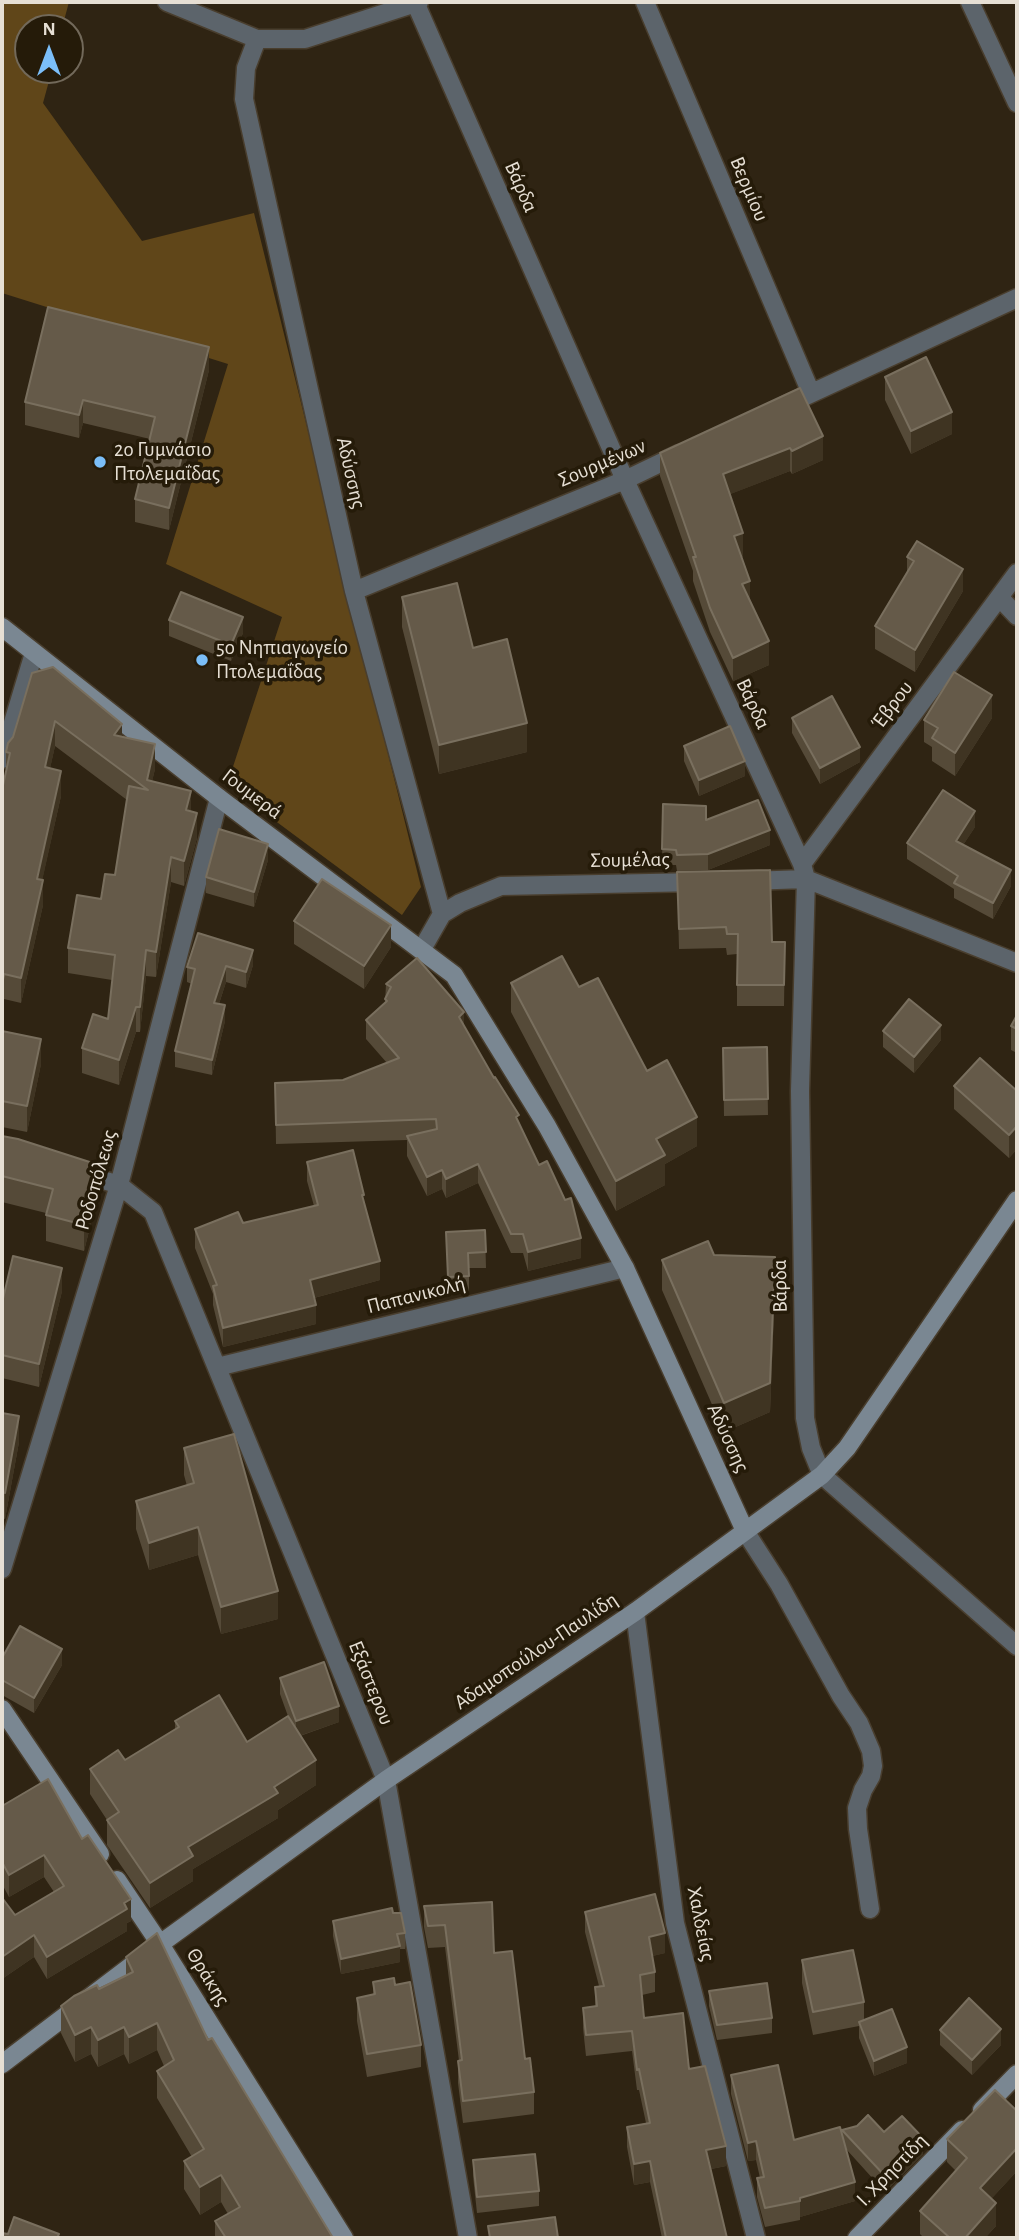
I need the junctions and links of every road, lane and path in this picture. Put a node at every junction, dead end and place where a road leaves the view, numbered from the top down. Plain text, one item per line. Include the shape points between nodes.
1 (167, 2) edge
2 (416, 2) edge
3 (645, 2) edge
4 (970, 2) edge
5 (257, 39) junction
6 (1017, 103) edge
7 (1017, 298) edge
8 (811, 393) junction
9 (774, 411) edge
10 (699, 445) edge
11 (625, 480) junction
12 (1017, 573) edge
13 (354, 591) junction
14 (1000, 598) junction
15 (1017, 616) edge
16 (2, 627) edge
17 (34, 653) junction
18 (2, 759) edge
19 (219, 798) junction
20 (804, 872) junction
21 (442, 914) junction
22 (422, 949) junction
23 (1017, 963) edge
24 (469, 1000) joint
25 (67, 1168) edge
26 (119, 1185) junction
27 (1017, 1200) edge
28 (625, 1268) junction
29 (217, 1367) junction
30 (822, 1475) junction
31 (745, 1531) junction
32 (2, 1569) edge
33 (635, 1612) junction
34 (1017, 1646) edge
35 (2, 1709) edge
36 (386, 1780) junction
37 (870, 1909) dead end
38 (160, 1944) junction
39 (2, 2064) edge
40 (1017, 2074) edge
41 (344, 2238) edge
42 (468, 2238) edge
43 (756, 2238) edge
44 (857, 2238) edge

1 - 5 street
2 - 5 street via 305,39
2 - 11 street, Βάρδα
3 - 8 street, Βερμίου
4 - 6 street
5 - 13 street, Αδύσσης via 246,68 244,99
7 - 8 street
8 - 9 street
10 - 11 street, Σουρμένων
11 - 13 street, Σουρμένων
11 - 20 street, Βάρδα
12 - 14 street, Έβρου
13 - 21 street, Αδύσσης
14 - 15 street
14 - 20 street, Έβρου
16 - 17 street, Γουμερά
17 - 18 street
17 - 19 street, Γουμερά
19 - 22 street, Γουμερά
19 - 26 street, Ροδοπόλεως
20 - 21 street, Σουμέλας via 729,881 501,886
20 - 23 street, Σουμέλας
20 - 30 street, Βάρδα via 800,1091 805,1418
21 - 22 street
22 - 24 street, Γουμερά via 454,975
24 - 28 street, Αδύσσης via 547,1126
25 - 26 street
26 - 29 street, Εξάστερου via 153,1212
26 - 32 street, Ροδοπόλεως
27 - 30 street, Αδαμοπούλου-Παυλίδη via 847,1448
28 - 29 street, Παπανικολή
28 - 31 street, Αδύσσης
29 - 36 street, Εξάστερου
30 - 31 street, Αδαμοπούλου-Παυλίδη
30 - 34 street
31 - 33 street, Αδαμοπούλου-Παυλίδη
31 - 37 street, Αδύσσης via 859,1723 871,1751 871,1776 857,1808
33 - 36 street, Αδαμοπούλου-Παυλίδη
33 - 43 street, Χαλδείας via 674,1923
35 - 38 street, Θράκης
36 - 38 street, Αδαμοπούλου-Παυλίδη
36 - 42 street, Εξάστερου
38 - 39 street, Αδαμοπούλου-Παυλίδη
38 - 41 street, Θράκης
40 - 44 street, Ι. Χρηστίδη

